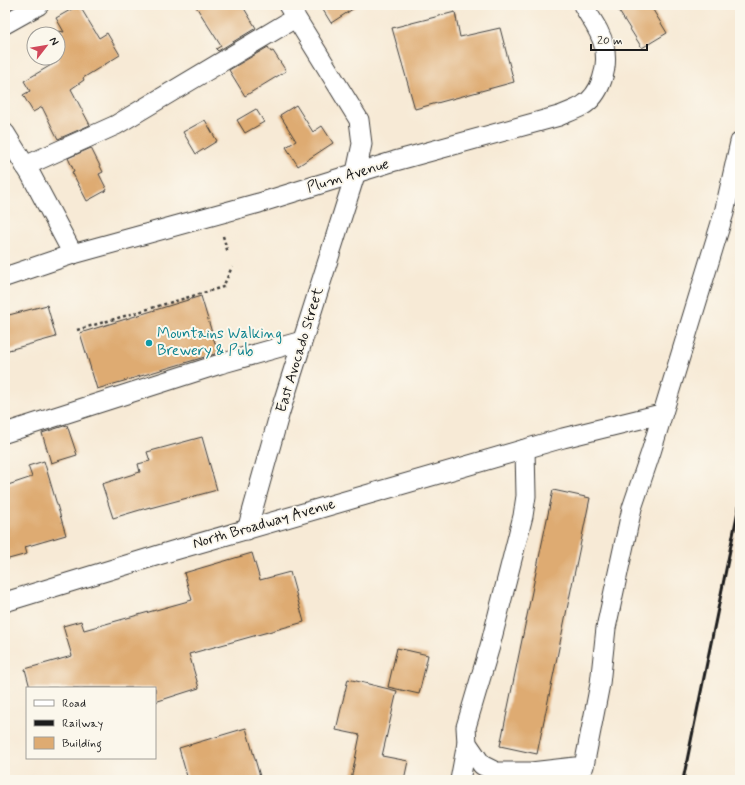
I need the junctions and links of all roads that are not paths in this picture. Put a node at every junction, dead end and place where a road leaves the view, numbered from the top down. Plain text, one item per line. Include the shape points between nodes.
1 (39, 5) edge
2 (583, 5) edge
3 (292, 11) edge
4 (5, 24) edge
5 (5, 133) edge
6 (740, 142) edge
7 (25, 166) junction
8 (356, 172) junction
9 (73, 254) junction
10 (5, 277) edge
11 (302, 341) junction
12 (661, 414) junction
13 (5, 433) edge
14 (525, 450) junction
15 (247, 530) junction
16 (5, 602) edge
17 (467, 743) junction
18 (460, 780) edge

1 - 4 street
2 - 8 street, Plum Avenue via 605,46 605,63 598,89 582,106 559,116
3 - 7 street via 116,125
3 - 8 street, East Avocado Street via 359,120 362,144
5 - 7 street
6 - 12 street via 724,213
7 - 9 street
8 - 9 street, Plum Avenue via 274,198
8 - 11 street, East Avocado Street
9 - 10 street, Plum Avenue
11 - 13 street via 220,364
11 - 15 street, East Avocado Street
12 - 14 street, North Broadway Avenue
12 - 17 street via 632,508 606,628 600,684 584,766 531,772 496,772 482,764
14 - 15 street, North Broadway Avenue
14 - 17 street via 526,496 523,516 490,646 466,727
15 - 16 street, North Broadway Avenue
17 - 18 street

